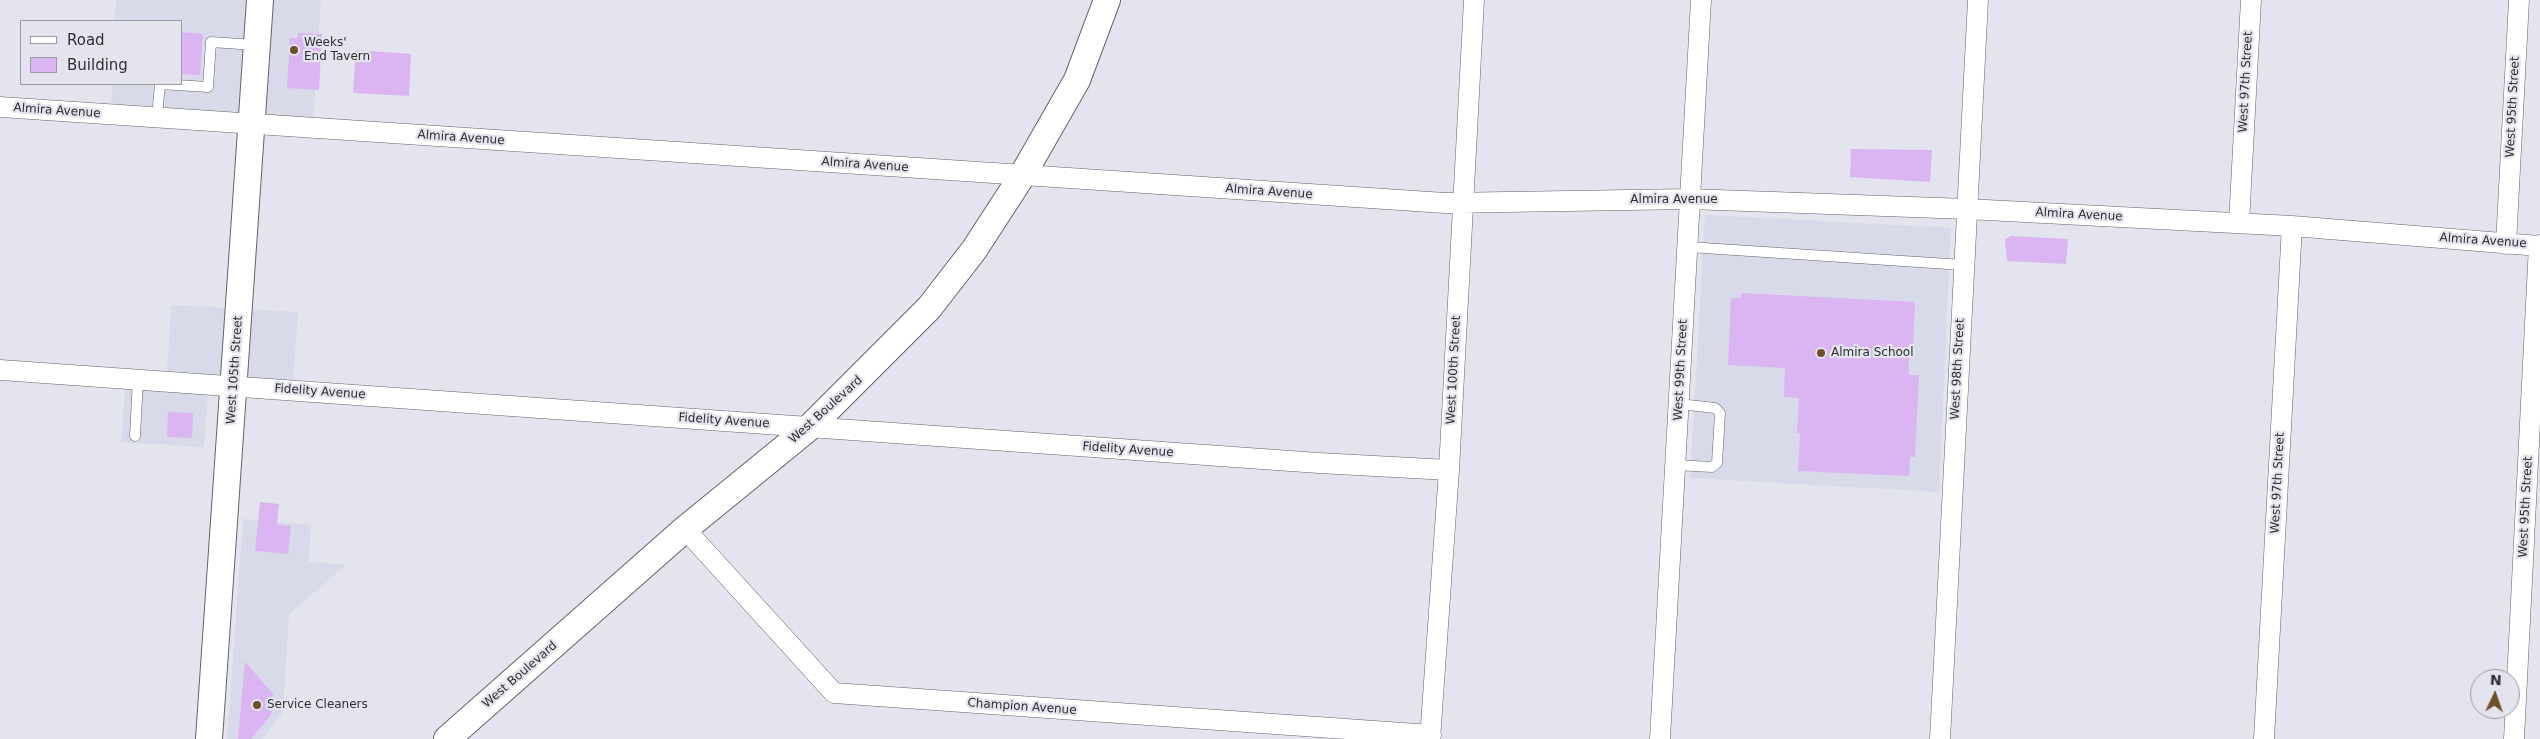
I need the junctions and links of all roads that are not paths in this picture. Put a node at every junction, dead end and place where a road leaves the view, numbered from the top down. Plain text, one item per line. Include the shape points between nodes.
1 (260, 0) edge
2 (1107, 0) edge
3 (1474, 0) edge
4 (1701, 0) edge
5 (1978, 0) edge
6 (2251, 0) edge
7 (2519, 0) edge
8 (257, 45) junction
9 (160, 85) edge
10 (176, 85) edge
11 (0, 107) edge
12 (157, 117) junction
13 (252, 124) junction
14 (1022, 176) junction
15 (1690, 199) junction
16 (1462, 204) junction
17 (1967, 209) junction
18 (2239, 223) junction
19 (2292, 226) junction
20 (2506, 244) junction
21 (2539, 246) edge
22 (1688, 247) junction
23 (1964, 266) junction
24 (0, 370) edge
25 (138, 379) junction
26 (234, 386) junction
27 (1679, 404) junction
28 (810, 426) junction
29 (135, 436) dead end
30 (1675, 465) junction
31 (1449, 470) junction
32 (685, 529) junction
33 (1431, 737) edge
34 (208, 739) edge
35 (447, 739) edge
36 (1660, 739) edge
37 (1940, 739) edge
38 (2264, 739) edge
39 (2514, 739) edge

1 - 8 street, West 105th Street
2 - 14 street, West Boulevard via 1077,80
3 - 16 street, West 100th Street
4 - 15 street, West 99th Street
5 - 17 street, West 98th Street
6 - 18 street, West 97th Street
7 - 20 street, West 95th Street
8 - 10 lane via 211,42 208,87
8 - 13 street, West 105th Street
9 - 12 lane
11 - 12 street, Almira Avenue
12 - 13 street, Almira Avenue
13 - 14 street, Almira Avenue
13 - 26 street, West 105th Street
14 - 16 street, Almira Avenue
14 - 28 street, West Boulevard via 985,233 929,308
15 - 16 street, Almira Avenue
15 - 17 street, Almira Avenue
15 - 22 street, West 99th Street
16 - 31 street, West 100th Street
17 - 18 street, Almira Avenue
17 - 23 street, West 98th Street
18 - 19 street, Almira Avenue
19 - 20 street, Almira Avenue
19 - 38 street, West 97th Street
20 - 21 street, Almira Avenue
21 - 39 street, West 95th Street
22 - 23 lane
22 - 27 street, West 99th Street
23 - 37 street, West 98th Street
24 - 25 street, Fidelity Avenue
25 - 26 street, Fidelity Avenue
25 - 29 lane
26 - 28 street, Fidelity Avenue
26 - 34 street, West 105th Street
27 - 30 street, West 99th Street
27 - 30 lane via 1716,408 1720,413 1717,463 1712,467
28 - 31 street, Fidelity Avenue via 1310,463
28 - 32 street, West Boulevard
30 - 36 street, West 99th Street
31 - 33 street, West 100th Street
32 - 33 street, Champion Avenue via 834,693
32 - 35 street, West Boulevard

